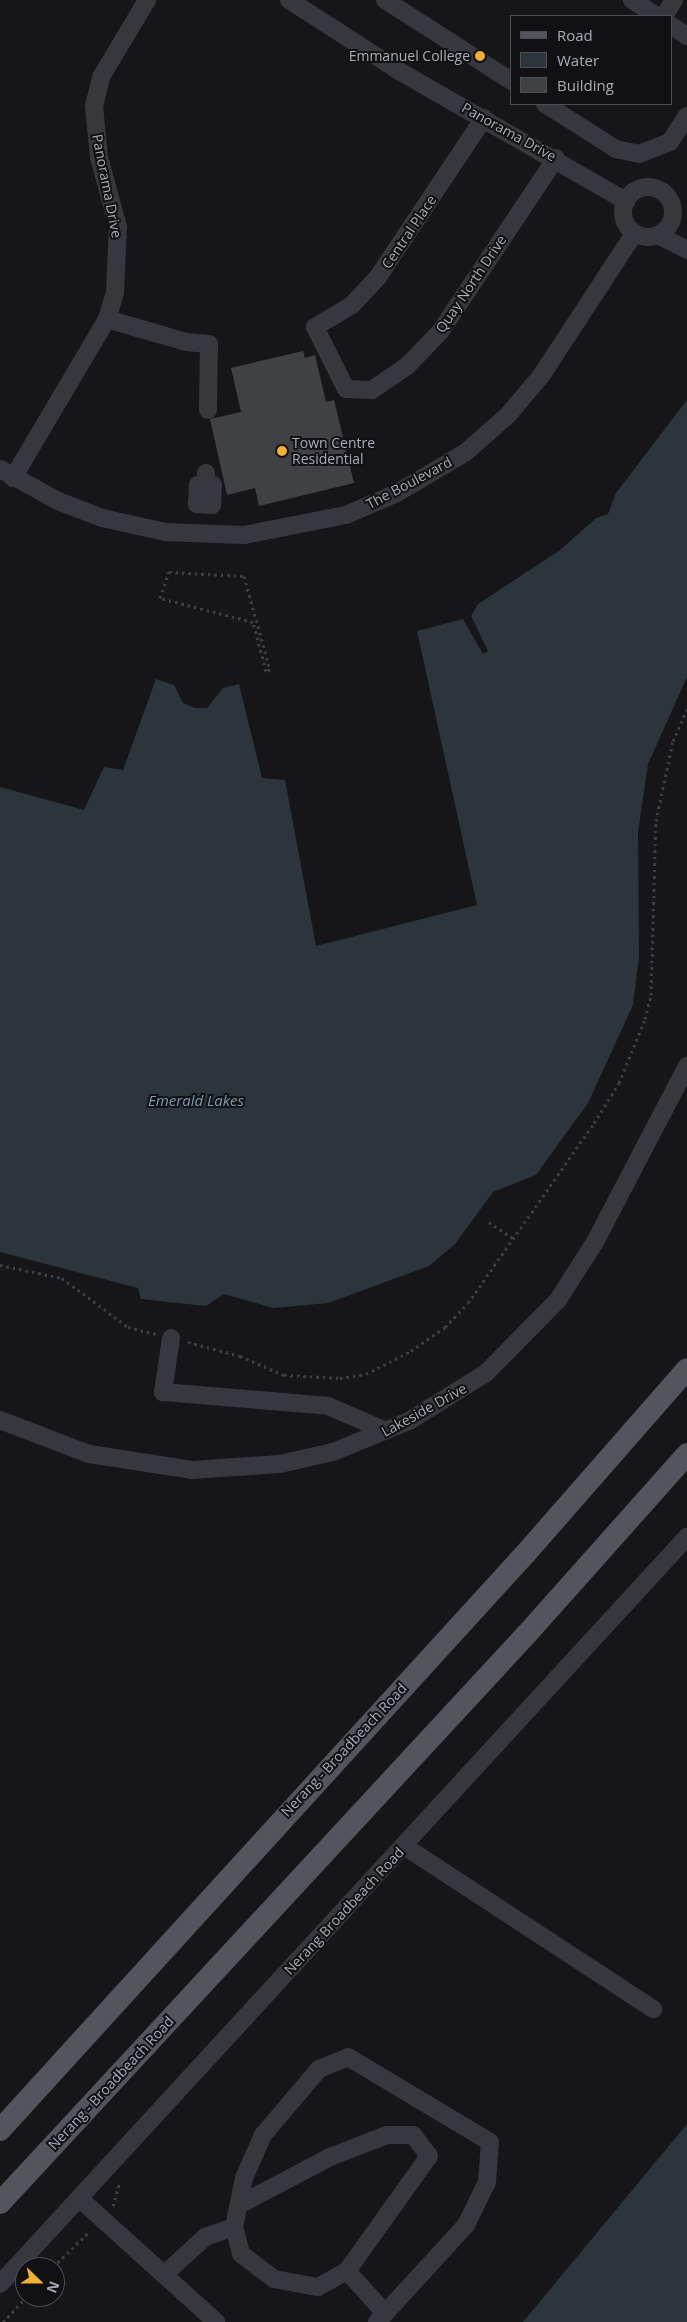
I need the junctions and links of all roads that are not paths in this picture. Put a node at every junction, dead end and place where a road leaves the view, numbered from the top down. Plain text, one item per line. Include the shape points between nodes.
1 (147, 0) edge
2 (289, 0) edge
3 (385, 0) edge
4 (632, 0) edge
5 (674, 0) edge
6 (654, 15) edge
7 (665, 15) edge
8 (672, 26) edge
9 (687, 36) edge
10 (510, 80) edge
11 (547, 105) edge
12 (687, 116) edge
13 (484, 118) junction
14 (556, 158) junction
15 (626, 201) junction
16 (680, 216) edge
17 (634, 234) junction
18 (658, 235) junction
19 (687, 250) edge
20 (107, 319) junction
21 (315, 327) joint
22 (208, 410) dead end
23 (6, 474) edge
24 (205, 479) dead end
25 (203, 534) junction
26 (687, 1066) edge
27 (171, 1338) road end
28 (687, 1369) edge
29 (0, 1420) edge
30 (386, 1431) junction
31 (687, 1454) edge
32 (687, 1538) edge
33 (404, 1846) junction
34 (653, 2009) dead end
35 (0, 2130) edge
36 (79, 2198) junction
37 (0, 2203) edge
38 (239, 2205) junction
39 (234, 2227) junction
40 (347, 2271) junction
41 (166, 2273) junction
42 (0, 2284) edge
43 (381, 2317) edge
44 (216, 2322) edge

1 - 20 street, Panorama Drive via 101,77 94,106 99,157 118,227 119,265
2 - 13 street, Panorama Drive via 399,71
3 - 10 street
4 - 6 street
5 - 7 street
8 - 9 street
11 - 12 street via 616,149 639,154 670,142
13 - 14 street, Panorama Drive
13 - 21 street, Central Place via 378,277 352,306
14 - 15 street, Panorama Drive
14 - 21 street, Quay North Drive via 440,332 393,376 372,390 346,389
15 - 16 street via 636,191 650,187 663,193
15 - 17 street via 625,222
16 - 18 street
17 - 18 street
17 - 25 street, The Boulevard via 541,376 466,452 398,493 346,515 262,532
18 - 19 street
20 - 22 street via 186,342 209,344
20 - 23 street, Panorama Drive
23 - 25 street, The Boulevard via 102,518 165,532
24 - 25 street via 213,486 212,505 204,505
26 - 30 street, Lakeside Drive via 595,1242 558,1300 486,1373
27 - 30 street via 163,1392 328,1406
28 - 35 main road, Nerang - Broadbeach Road via 532,1546
29 - 30 street, Lakeside Drive via 89,1454 192,1470 280,1464 334,1452
31 - 37 main road, Nerang - Broadbeach Road via 526,1635
32 - 33 street, Nerang Broadbeach Road
33 - 34 street
33 - 36 street, Nerang Broadbeach Road
36 - 41 street
36 - 42 street, Nerang Broadbeach Road
38 - 39 street
38 - 40 street via 330,2157 387,2134 413,2135 429,2156
38 - 43 street via 244,2178 263,2135 319,2069 348,2057 490,2142 487,2182 466,2224
39 - 40 street via 241,2254 274,2279 318,2287
39 - 41 street via 206,2237
40 - 43 street
41 - 44 street

